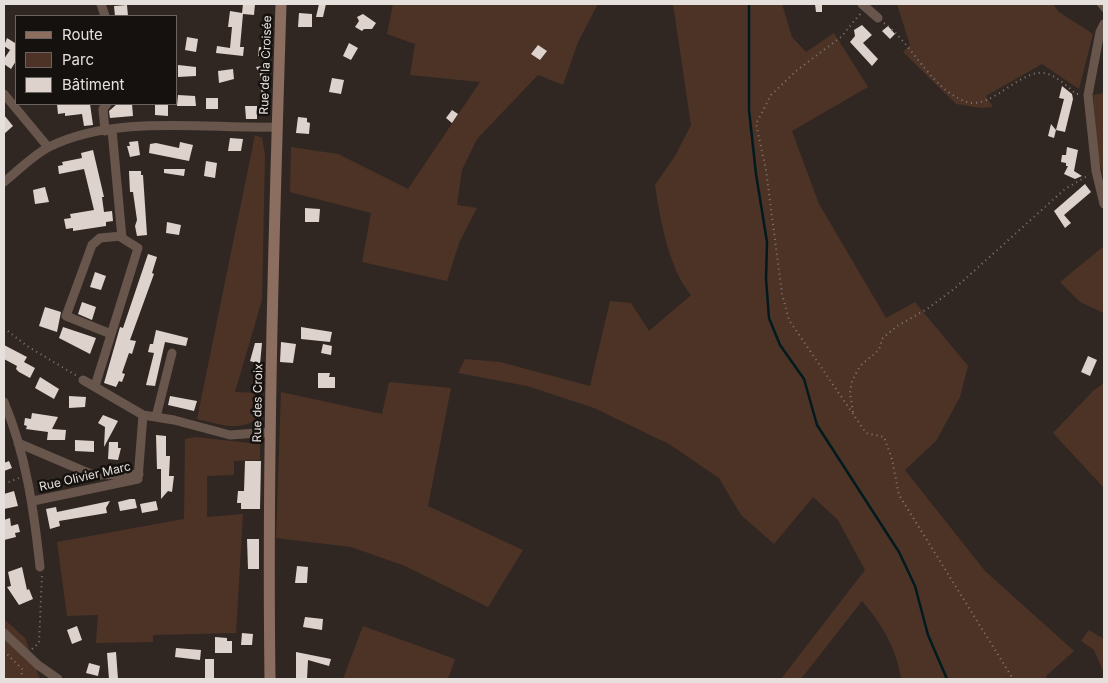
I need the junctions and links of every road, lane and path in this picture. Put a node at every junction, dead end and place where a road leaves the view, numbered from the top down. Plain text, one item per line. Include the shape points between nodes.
1 (281, 4) edge
2 (1099, 4) edge
3 (863, 6) edge
4 (1104, 10) edge
5 (878, 18) joint
6 (1104, 24) edge
7 (4, 94) edge
8 (1088, 94) junction
9 (106, 105) edge
10 (278, 126) junction
11 (109, 131) junction
12 (48, 147) junction
13 (1096, 171) junction
14 (4, 182) edge
15 (1104, 204) edge
16 (122, 236) junction
17 (4, 329) edge
18 (110, 334) junction
19 (172, 353) dead end
20 (83, 380) joint
21 (94, 386) junction
22 (4, 402) edge
23 (143, 415) junction
24 (854, 415) junction
25 (156, 417) junction
26 (272, 432) junction
27 (18, 443) junction
28 (26, 475) junction
29 (93, 475) junction
30 (139, 477) junction
31 (4, 484) edge
32 (95, 488) junction
33 (33, 501) junction
34 (40, 567) joint
35 (4, 633) edge
36 (4, 651) edge
37 (26, 654) junction
38 (20, 679) edge
39 (58, 679) edge
40 (270, 679) edge
41 (1013, 679) edge

1 - 10 main road, Rue de la Croisée
2 - 4 lane
3 - 5 street
3 - 24 path via 841,37 796,71 771,95 756,124 766,170 782,294 789,320
5 - 8 path via 938,81 965,101 982,101 1038,72 1048,74 1076,94
6 - 8 street
7 - 12 street
8 - 13 street
9 - 11 street via 103,109
10 - 11 street via 129,126
10 - 26 main road, Rue des Croix
11 - 12 street
11 - 16 street
12 - 14 street
13 - 15 street
13 - 24 path via 1065,189 954,289 882,339 879,350 860,366 852,381 850,393
16 - 18 street via 138,248
16 - 18 street via 100,238 92,245 66,316
17 - 20 path
18 - 21 street
19 - 25 street
20 - 21 street
21 - 23 street
22 - 27 street, Rue Olivier Marc
23 - 25 street
23 - 30 street, Rue Olivier Marc
24 - 41 path via 866,433 884,437 899,495
25 - 26 street via 230,436
26 - 40 main road, Rue des Croix
27 - 28 street, Rue Olivier Marc
27 - 29 street, Rue Olivier Marc
28 - 31 path
28 - 33 street, Rue Olivier Marc
29 - 30 street, Rue Olivier Marc
29 - 32 street
30 - 32 street, Rue Olivier Marc
32 - 33 street, Rue Olivier Marc
33 - 34 street, Rue Olivier Marc
34 - 37 path via 39,643
35 - 37 street
36 - 38 path via 23,670
37 - 39 street

